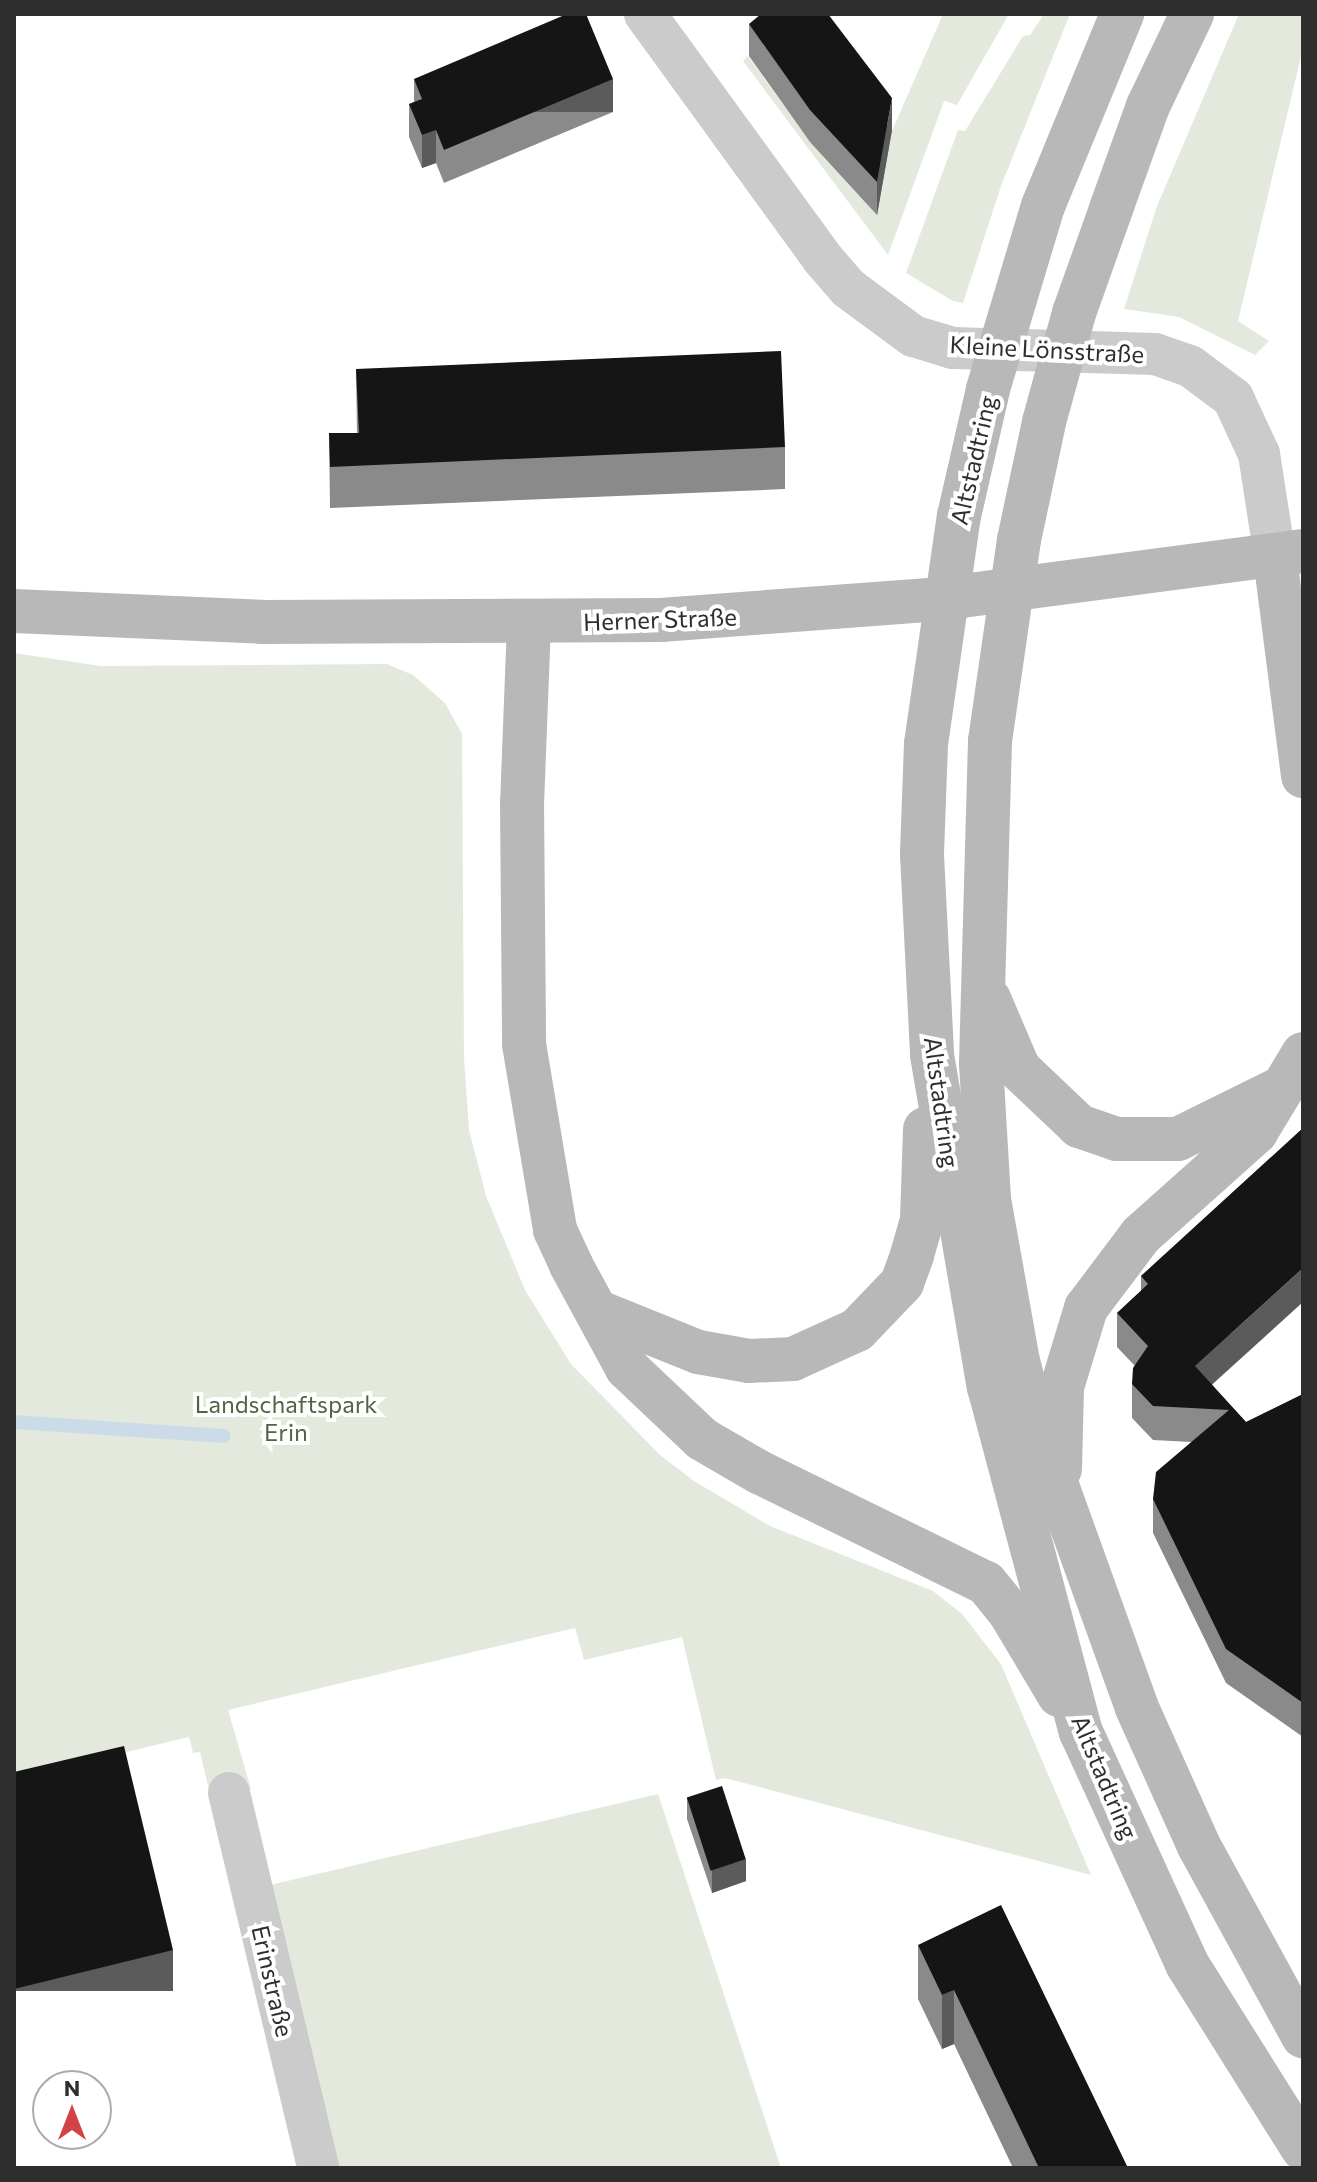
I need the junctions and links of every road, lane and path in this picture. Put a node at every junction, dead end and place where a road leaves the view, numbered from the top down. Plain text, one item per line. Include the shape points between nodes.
1 (645, 14) edge
2 (1122, 14) edge
3 (1192, 14) edge
4 (1289, 554) edge
5 (14, 611) edge
6 (529, 623) junction
7 (1303, 776) edge
8 (983, 985) junction
9 (932, 1055) junction
10 (1293, 1070) edge
11 (601, 1313) junction
12 (1059, 1483) junction
13 (1081, 1732) junction
14 (229, 1793) dead end
15 (1303, 2036) edge
16 (1303, 2149) edge
17 (318, 2168) edge

1 - 4 street, Kleine Lönsstraße via 823,259 848,288 913,336 953,348 1155,354 1190,366 1233,398 1259,454
2 - 9 main road, Altstadtring, bridge via 1043,206 988,389 959,516 926,744 922,855
3 - 8 main road, Altstadtring, bridge via 1148,106 1074,313 1044,422 1019,540 990,741
4 - 6 main road, Herner Straße via 802,613
4 - 7 main road
5 - 6 main road, Herner Straße via 262,622
6 - 11 main road via 522,802 524,1044 555,1230
8 - 10 main road via 1019,1069 1079,1126 1116,1139 1178,1139
8 - 12 main road, Altstadtring via 981,1064 989,1199 1018,1361 1032,1416
9 - 11 main road via 922,1220 902,1283 857,1330 793,1359 749,1361 698,1352
9 - 13 main road, Altstadtring via 989,1387
10 - 12 main road via 1256,1132 1141,1235 1086,1308 1062,1387
11 - 13 main road via 627,1368 702,1439 986,1583 1009,1611
12 - 15 main road, Altstadtring via 1137,1708 1199,1846
13 - 16 main road, Altstadtring via 1187,1964
14 - 17 street, Erinstraße

